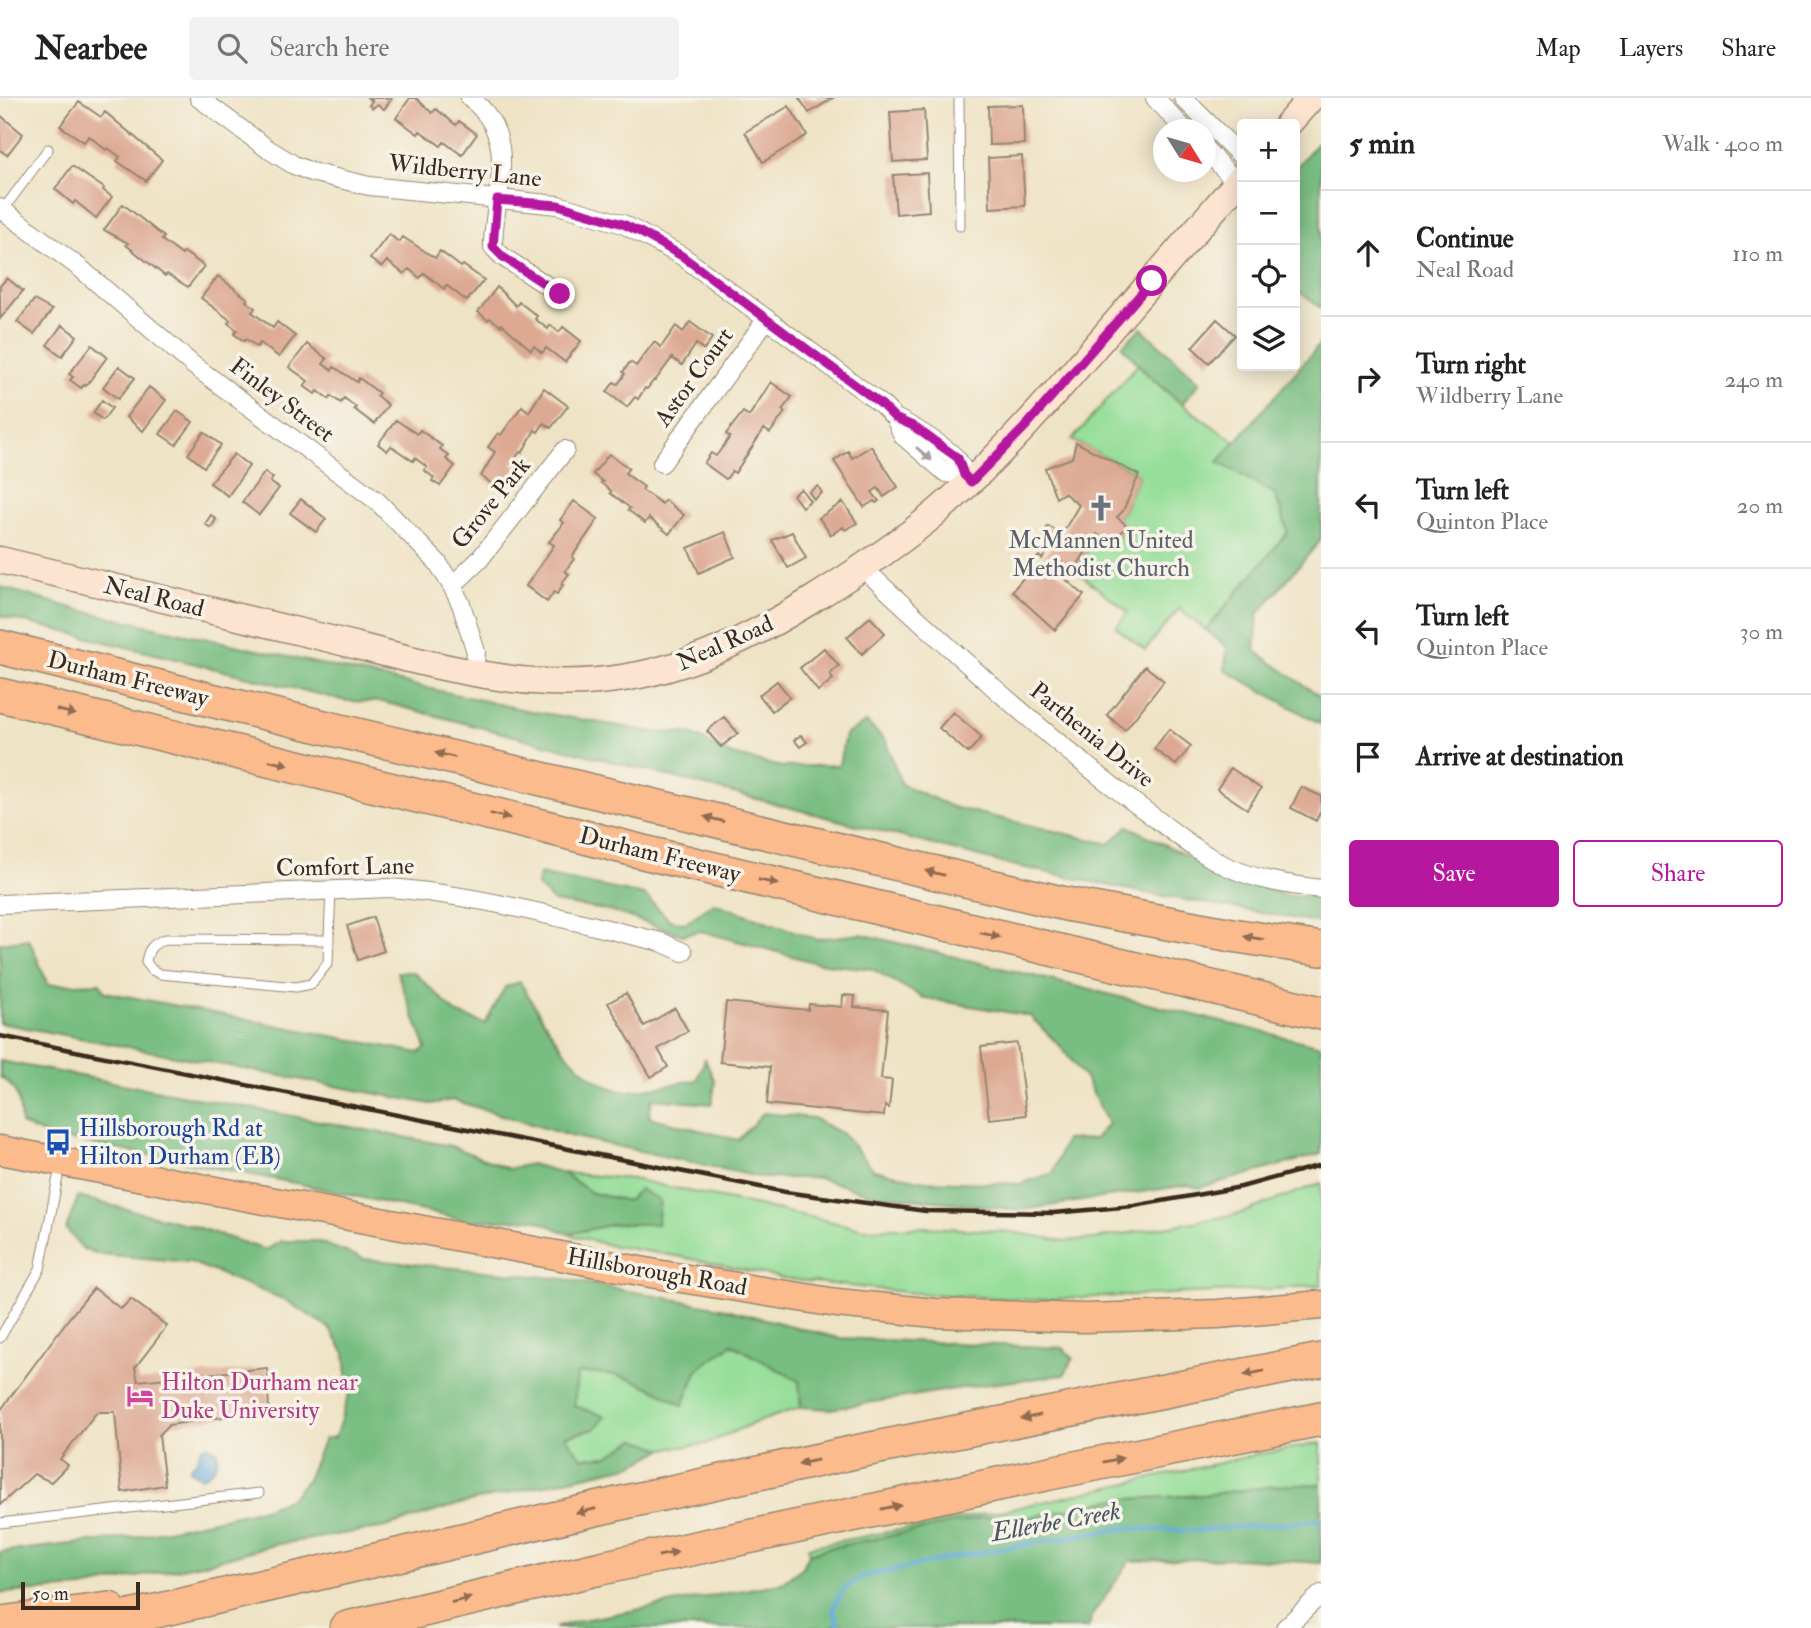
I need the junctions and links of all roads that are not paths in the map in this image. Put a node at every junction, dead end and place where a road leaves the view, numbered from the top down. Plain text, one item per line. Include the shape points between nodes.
1 (199, 98) edge
2 (470, 98) edge
3 (959, 98) edge
4 (1155, 98) edge
5 (1183, 98) edge
6 (1311, 98) edge
7 (1175, 119) edge
8 (1292, 119) edge
9 (48, 149) dead end
10 (1237, 152) edge
11 (1216, 159) edge
12 (1237, 177) edge
13 (1238, 182) edge
14 (497, 200) junction
15 (1, 209) edge
16 (960, 226) dead end
17 (560, 294) dead end
18 (766, 320) junction
19 (565, 450) dead end
20 (662, 463) dead end
21 (968, 478) junction
22 (0, 560) edge
23 (862, 566) junction
24 (452, 586) junction
25 (0, 647) edge
26 (474, 673) junction
27 (0, 695) edge
28 (331, 889) junction
29 (1321, 889) edge
30 (0, 904) edge
31 (329, 940) junction
32 (1321, 949) edge
33 (683, 952) dead end
34 (1321, 1013) edge
35 (0, 1150) edge
36 (61, 1161) junction
37 (1321, 1305) edge
38 (0, 1338) edge
39 (1321, 1360) edge
40 (1321, 1419) edge
41 (259, 1493) dead end
42 (0, 1524) edge
43 (601, 1568) junction
44 (1321, 1594) edge
45 (184, 1605) junction
46 (0, 1623) edge
47 (83, 1628) edge
48 (346, 1628) edge
49 (445, 1628) edge
50 (1285, 1628) edge

1 - 14 street, Wildberry Lane via 294,166 369,186
2 - 14 street via 492,121 500,140 503,159
3 - 16 lane
4 - 7 street
5 - 10 street
6 - 8 street
9 - 15 lane
11 - 12 street
13 - 21 street, Neal Road via 1026,426
14 - 17 street via 493,247
14 - 18 street, Wildberry Lane via 558,205 623,224 682,256
15 - 24 street, Finley Street via 80,268 194,365 377,500 432,556
18 - 20 street, Astor Court
18 - 21 street, Wildberry Lane via 895,418 958,458
19 - 24 street, Grove Park via 479,560
21 - 23 street, Neal Road via 936,513
22 - 26 street, Neal Road
23 - 26 street, Neal Road via 762,631 680,666 577,682
23 - 29 street, Parthenia Drive via 1053,738 1188,842 1251,876
24 - 26 street, Finley Street via 476,652
32 -> 25 highway, Durham Freeway via 1066,904
27 -> 34 highway, Durham Freeway
28 - 30 street, Comfort Lane
28 - 31 lane
28 - 33 street, Comfort Lane via 430,891 661,942
31 - 31 lane via 328,963 321,975 296,987 160,974 146,962 154,943 165,939
35 - 36 main road, Hillsborough Road
36 - 37 main road, Hillsborough Road via 656,1274 837,1303 935,1313 1084,1318
36 - 38 lane via 40,1269
39 -> 45 highway via 860,1451
43 -> 40 highway
41 - 42 lane
48 -> 43 highway
43 - 49 highway via 560,1597
44 - 50 street
45 - 46 highway via 83,1611
45 - 47 highway

